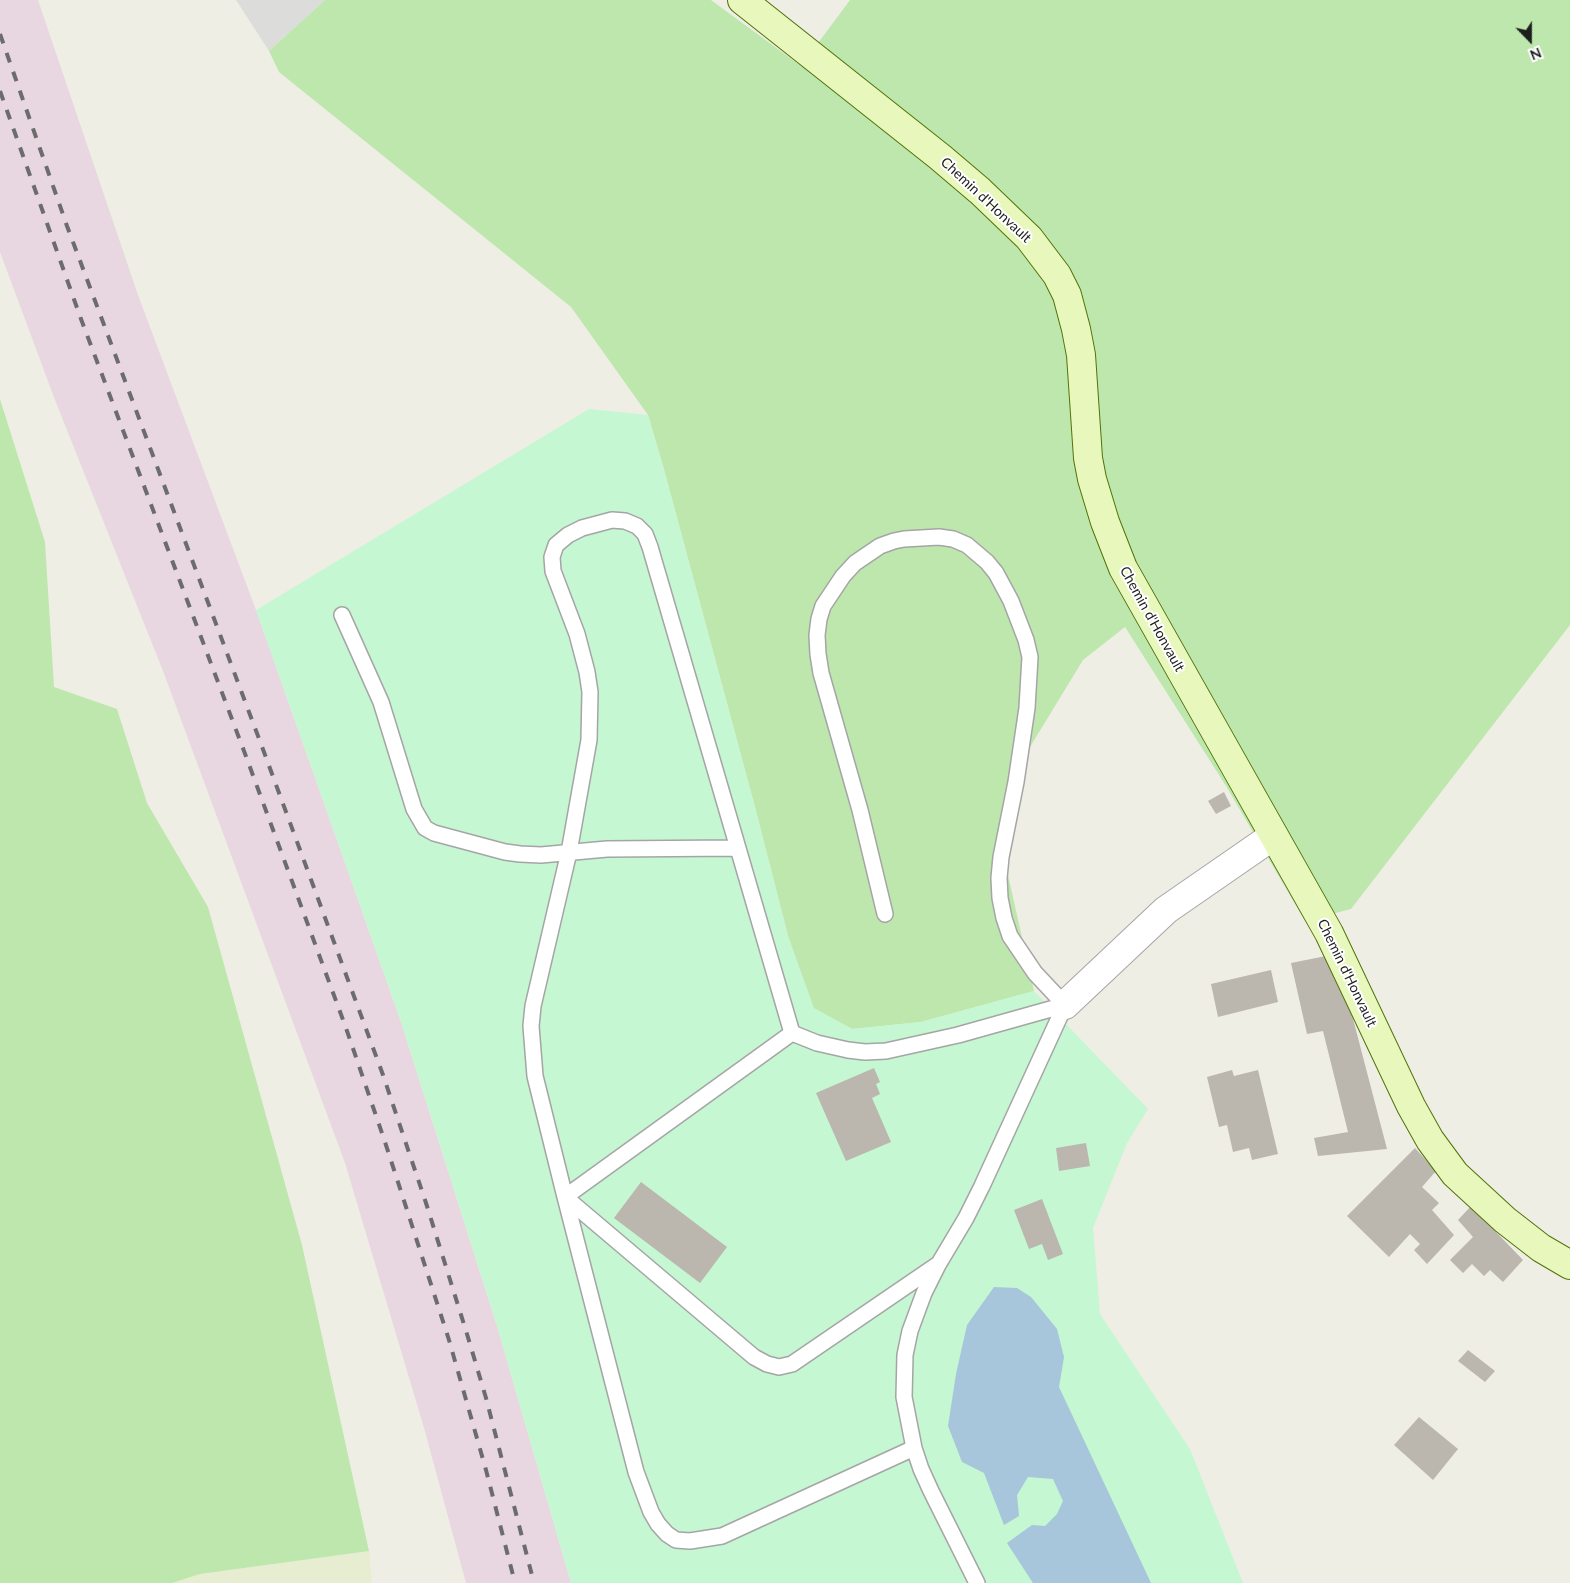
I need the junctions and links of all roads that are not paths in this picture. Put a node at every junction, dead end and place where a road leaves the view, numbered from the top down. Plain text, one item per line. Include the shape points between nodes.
1 (742, 0) edge
2 (342, 615) dead end
3 (1274, 836) junction
4 (737, 848) junction
5 (569, 852) junction
6 (886, 914) dead end
7 (1064, 1005) junction
8 (792, 1033) junction
9 (565, 1197) junction
10 (938, 1265) junction
11 (1570, 1265) edge
12 (914, 1448) junction
13 (977, 1583) edge

1 - 3 street, Chemin d'Honvault via 980,191 1029,238 1057,275 1067,295 1081,355 1088,458 1104,522 1136,591
2 - 5 lane via 380,702 414,809 425,828 443,837 505,852 541,855
3 - 7 street via 1166,910
3 - 11 street, Chemin d'Honvault via 1336,946 1411,1106 1442,1158 1504,1220 1540,1248
4 - 5 lane
4 - 5 lane via 653,554 644,534 636,526 612,520 568,535 556,546 552,557 553,571 582,652 590,692 589,740
4 - 8 lane
5 - 9 lane via 531,1026 535,1076
6 - 7 lane via 827,695 816,635 823,606 854,564 880,546 894,541 939,536 967,546 987,562 1011,601 1026,640 1030,657 1028,708 1001,857 1000,898 1013,942
7 - 8 lane via 886,1051 848,1050
7 - 10 lane via 985,1179
8 - 9 lane
9 - 10 lane via 754,1357 780,1367 792,1364
9 - 12 lane via 636,1472 650,1512 667,1534 676,1540 690,1541 722,1536
10 - 12 lane via 916,1311 905,1355 904,1397
12 - 13 lane via 931,1491

